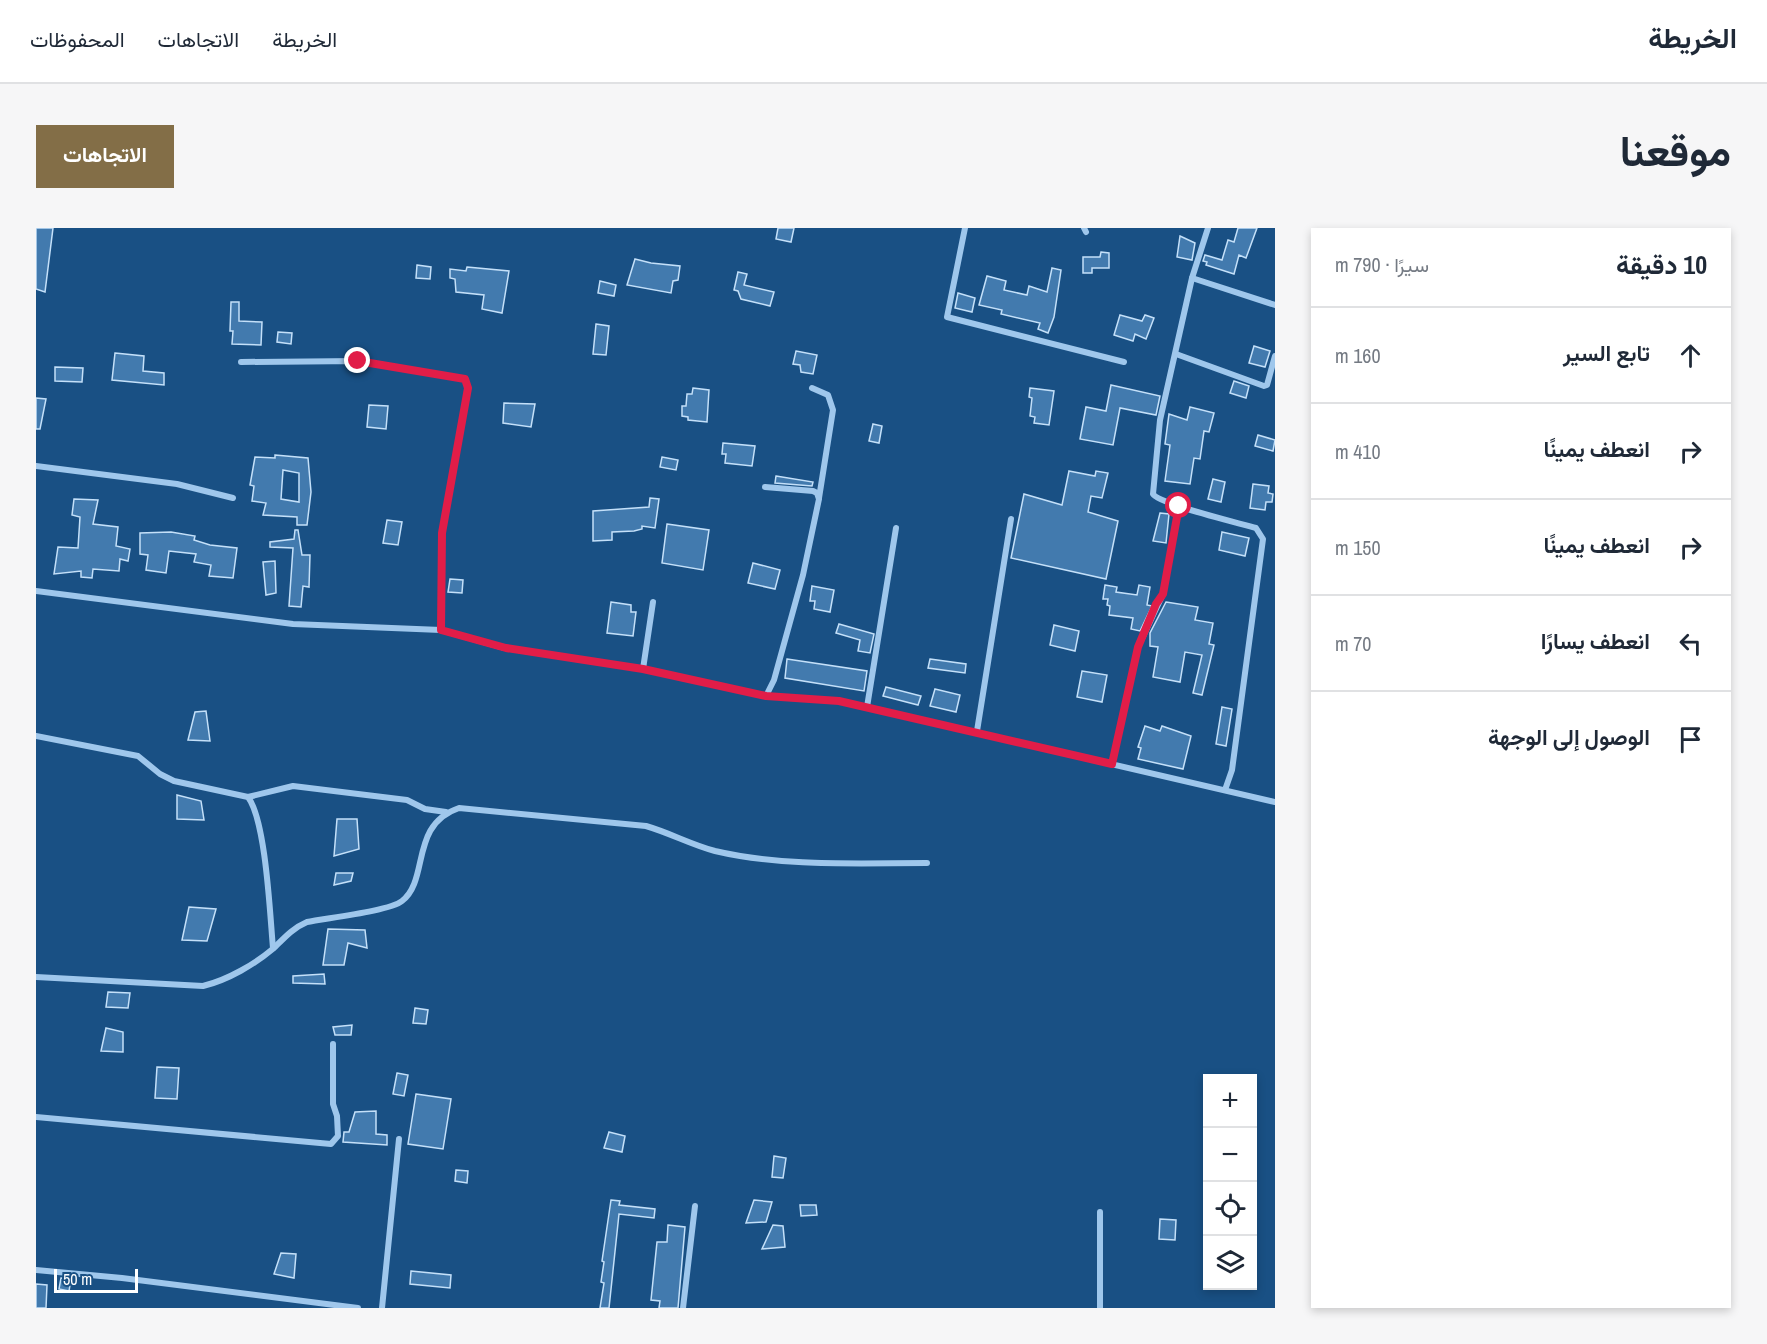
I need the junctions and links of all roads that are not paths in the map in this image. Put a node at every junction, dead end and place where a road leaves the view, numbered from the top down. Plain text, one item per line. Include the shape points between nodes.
1 (965, 228) edge
2 (1208, 228) edge
3 (1192, 279) junction
4 (1275, 305) edge
5 (1176, 354) junction
6 (1275, 356) edge
7 (241, 362) dead end
8 (1124, 362) dead end
9 (812, 388) dead end
10 (36, 466) edge
11 (765, 487) dead end
12 (232, 498) dead end
13 (819, 499) junction
14 (1179, 506) junction
15 (1011, 519) dead end
16 (897, 528) dead end
17 (36, 591) edge
18 (653, 602) dead end
19 (441, 630) junction
20 (643, 669) junction
21 (766, 696) junction
22 (867, 707) junction
23 (977, 731) junction
24 (36, 736) edge
25 (1112, 764) junction
26 (1225, 790) junction
27 (248, 797) junction
28 (1275, 802) edge
29 (446, 812) junction
30 (927, 863) dead end
31 (273, 948) junction
32 (36, 977) edge
33 (333, 1044) dead end
34 (36, 1117) edge
35 (399, 1139) dead end
36 (695, 1206) dead end
37 (1100, 1212) dead end
38 (36, 1270) edge
39 (315, 1306) edge
40 (358, 1308) edge
41 (382, 1308) edge
42 (683, 1308) edge
43 (1100, 1308) edge

1 - 8 street via 947,317
2 - 3 street
3 - 4 street
3 - 5 street
5 - 6 street via 1264,386
5 - 14 street via 1160,420 1153,494
7 - 19 street via 358,361 465,379 468,388 442,533
9 - 13 street via 828,395 833,410
10 - 12 street via 177,484
11 - 13 street via 813,491
13 - 21 street via 803,575
14 - 25 street via 1163,594 1138,647
14 - 26 street via 1256,528 1263,539 1232,770
15 - 23 street
16 - 22 street
17 - 19 street via 293,624
18 - 20 street
19 - 20 street via 506,648
20 - 21 street
21 - 22 street
22 - 23 street
23 - 25 street
24 - 27 street via 138,756 174,781
25 - 26 street
26 - 28 street
27 - 29 street via 293,786 407,800 425,809
27 - 31 street via 258,824
29 - 30 street via 459,808 487,809 646,826 715,850 754,857
29 - 31 street via 420,851 414,889 400,903 307,922 294,928
31 - 32 street via 229,978 203,986
33 - 34 street via 333,1104 338,1136 331,1144
35 - 41 street
36 - 42 street
37 - 43 street
38 - 39 street via 122,1278
39 - 40 street

